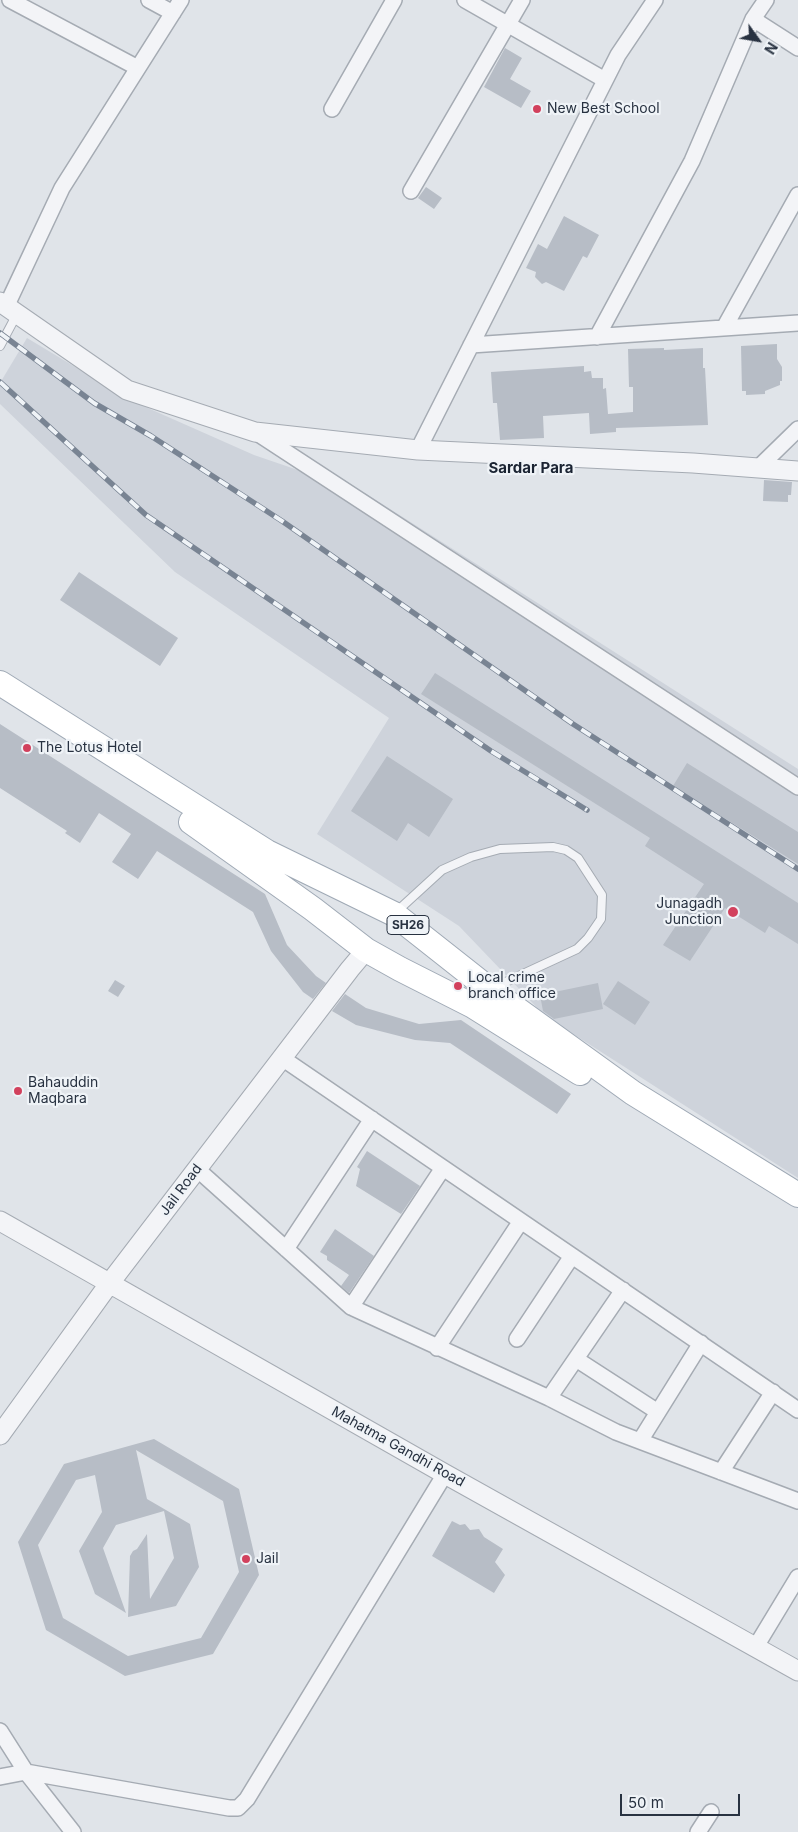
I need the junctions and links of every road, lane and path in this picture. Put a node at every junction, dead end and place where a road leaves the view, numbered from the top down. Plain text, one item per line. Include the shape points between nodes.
1 (10, 0) edge
2 (149, 0) edge
3 (394, 0) edge
4 (465, 0) edge
5 (522, 0) edge
6 (655, 0) edge
7 (766, 0) edge
8 (177, 6) edge
9 (753, 20) junction
10 (508, 24) junction
11 (798, 48) edge
12 (138, 68) junction
13 (605, 80) junction
14 (332, 109) dead end
15 (411, 191) dead end
16 (798, 195) edge
17 (8, 308) edge
18 (798, 323) edge
19 (724, 328) junction
20 (597, 336) junction
21 (471, 345) junction
22 (0, 346) edge
23 (798, 429) edge
24 (255, 432) junction
25 (418, 450) junction
26 (758, 468) junction
27 (798, 471) edge
28 (0, 683) edge
29 (0, 698) edge
30 (798, 787) edge
31 (331, 883) junction
32 (314, 909) junction
33 (394, 914) junction
34 (421, 936) junction
35 (366, 950) junction
36 (400, 969) junction
37 (489, 990) junction
38 (282, 1058) junction
39 (372, 1119) junction
40 (443, 1168) junction
41 (197, 1169) junction
42 (798, 1195) edge
43 (798, 1209) edge
44 (0, 1221) edge
45 (521, 1221) junction
46 (286, 1249) junction
47 (572, 1256) junction
48 (109, 1284) junction
49 (623, 1290) junction
50 (351, 1307) junction
51 (517, 1339) dead end
52 (701, 1344) junction
53 (438, 1348) junction
54 (576, 1359) junction
55 (773, 1392) junction
56 (549, 1398) junction
57 (798, 1410) edge
58 (658, 1412) junction
59 (0, 1434) edge
60 (640, 1441) junction
61 (721, 1472) junction
62 (445, 1474) junction
63 (798, 1501) edge
64 (798, 1577) edge
65 (755, 1648) junction
66 (798, 1671) edge
67 (0, 1731) edge
68 (26, 1772) junction
69 (0, 1777) edge
70 (711, 1812) dead end
71 (73, 1832) edge
72 (698, 1832) edge

1 - 12 street
2 - 8 street
3 - 14 street
4 - 10 street
5 - 10 street
6 - 13 street via 618,54
7 - 9 street
8 - 12 street
9 - 11 street
9 - 20 street via 692,161
10 - 13 street
10 - 15 street
12 - 17 street via 62,188
13 - 21 street
16 - 19 street
17 - 22 lane
17 - 24 street via 127,390
18 - 19 street
19 - 20 street
20 - 21 street
21 - 25 street
23 - 26 street
24 - 25 street
24 - 30 street
25 - 26 street
26 - 27 street
28 - 31 main road, SH26 via 267,852
29 - 32 main road via 205,831
31 - 32 main road
31 - 33 main road, SH26
32 - 35 main road
33 - 34 main road, SH26
33 - 37 lane via 442,870 471,857 500,849 553,847 578,858 602,895 601,919 577,949
34 - 36 main road
34 - 37 main road, SH26
35 - 36 main road
35 - 38 street, Jail Road
36 - 43 main road via 473,1006
37 - 42 main road, SH26 via 633,1092
38 - 39 street
38 - 41 street, Jail Road
39 - 40 street
39 - 46 street
40 - 45 street
40 - 50 street
41 - 46 street
41 - 48 street, Jail Road
44 - 48 street, Mahatma Gandhi Road
45 - 47 street
45 - 53 street
46 - 50 street
47 - 49 street
47 - 51 street
48 - 59 street, Jail Road
48 - 62 street, Mahatma Gandhi Road
49 - 52 street
49 - 54 street
50 - 53 street
52 - 55 street
52 - 58 street
53 - 56 street
54 - 56 street
54 - 58 street
55 - 57 street
55 - 61 street
56 - 60 street
58 - 60 street
60 - 61 street
61 - 63 street
62 - 65 street, Mahatma Gandhi Road
62 - 68 street via 247,1799 238,1808
64 - 65 street
65 - 66 street, Mahatma Gandhi Road
67 - 68 street
68 - 69 street
68 - 71 street
70 - 72 street

